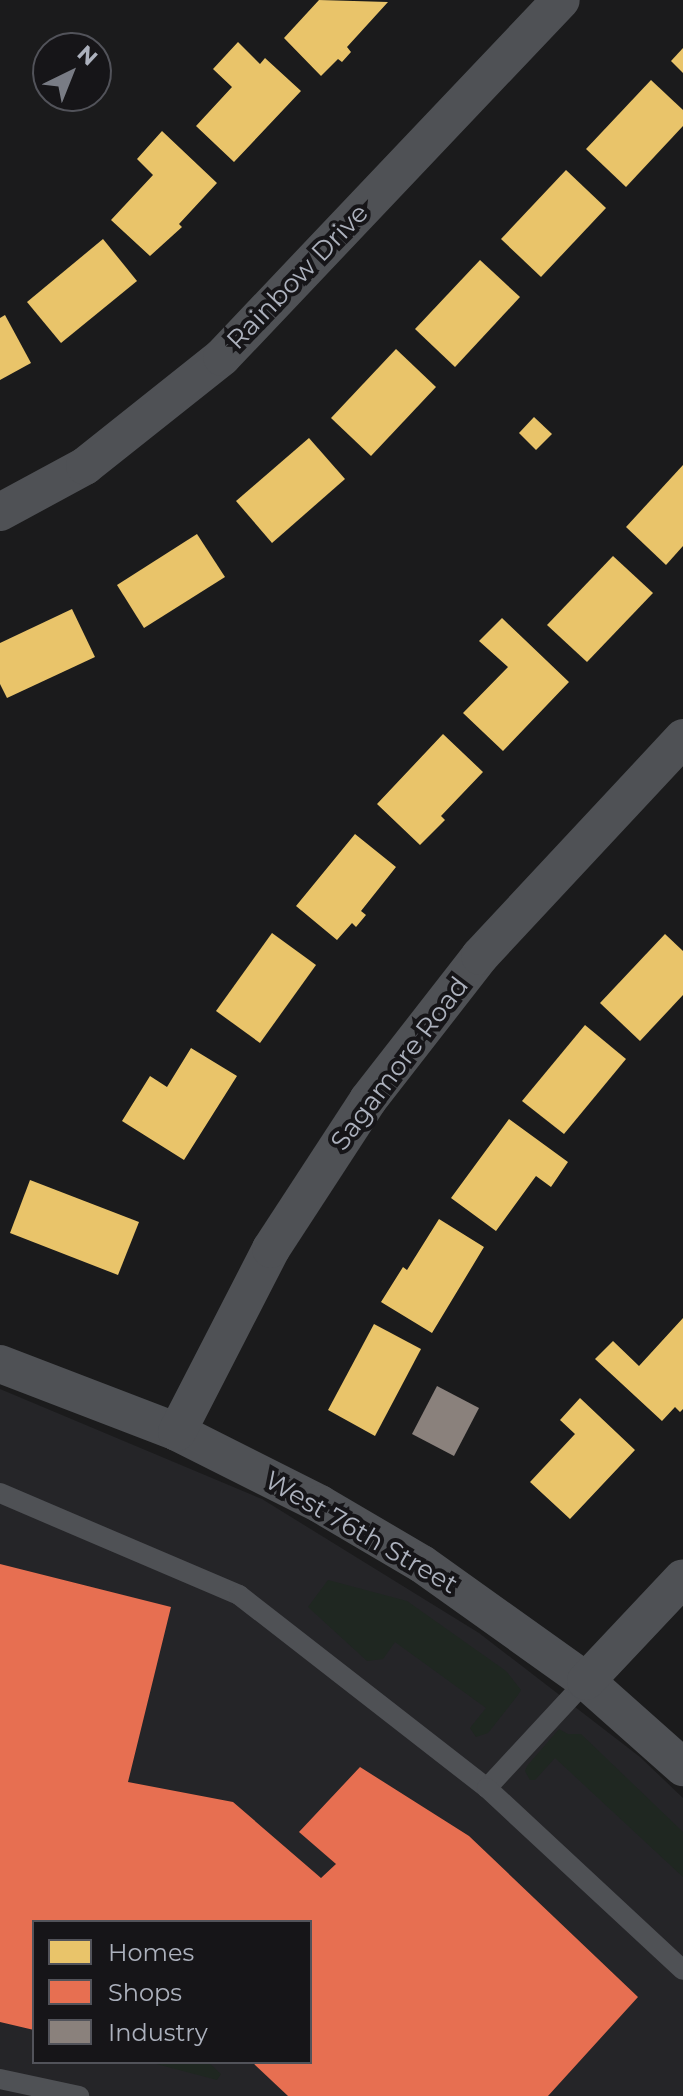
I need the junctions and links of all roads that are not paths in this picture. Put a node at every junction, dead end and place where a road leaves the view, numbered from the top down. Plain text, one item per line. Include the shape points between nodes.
1 (561, 0) edge
2 (0, 512) edge
3 (683, 738) edge
4 (0, 1364) edge
5 (177, 1432) junction
6 (0, 1493) edge
7 (683, 1578) edge
8 (586, 1681) junction
9 (683, 1767) edge
10 (487, 1788) junction
11 (683, 1970) edge
12 (0, 2079) edge
13 (73, 2095) edge

1 - 2 street, Rainbow Drive via 222,357 85,466
3 - 5 street, Sagamore Road via 480,956 368,1100 271,1249
4 - 5 street, West 76th Street
5 - 8 street, West 76th Street via 320,1504 422,1564
6 - 10 lane via 239,1595
7 - 8 street
8 - 9 street, West 76th Street
8 - 10 lane
10 - 11 lane
12 - 13 lane

